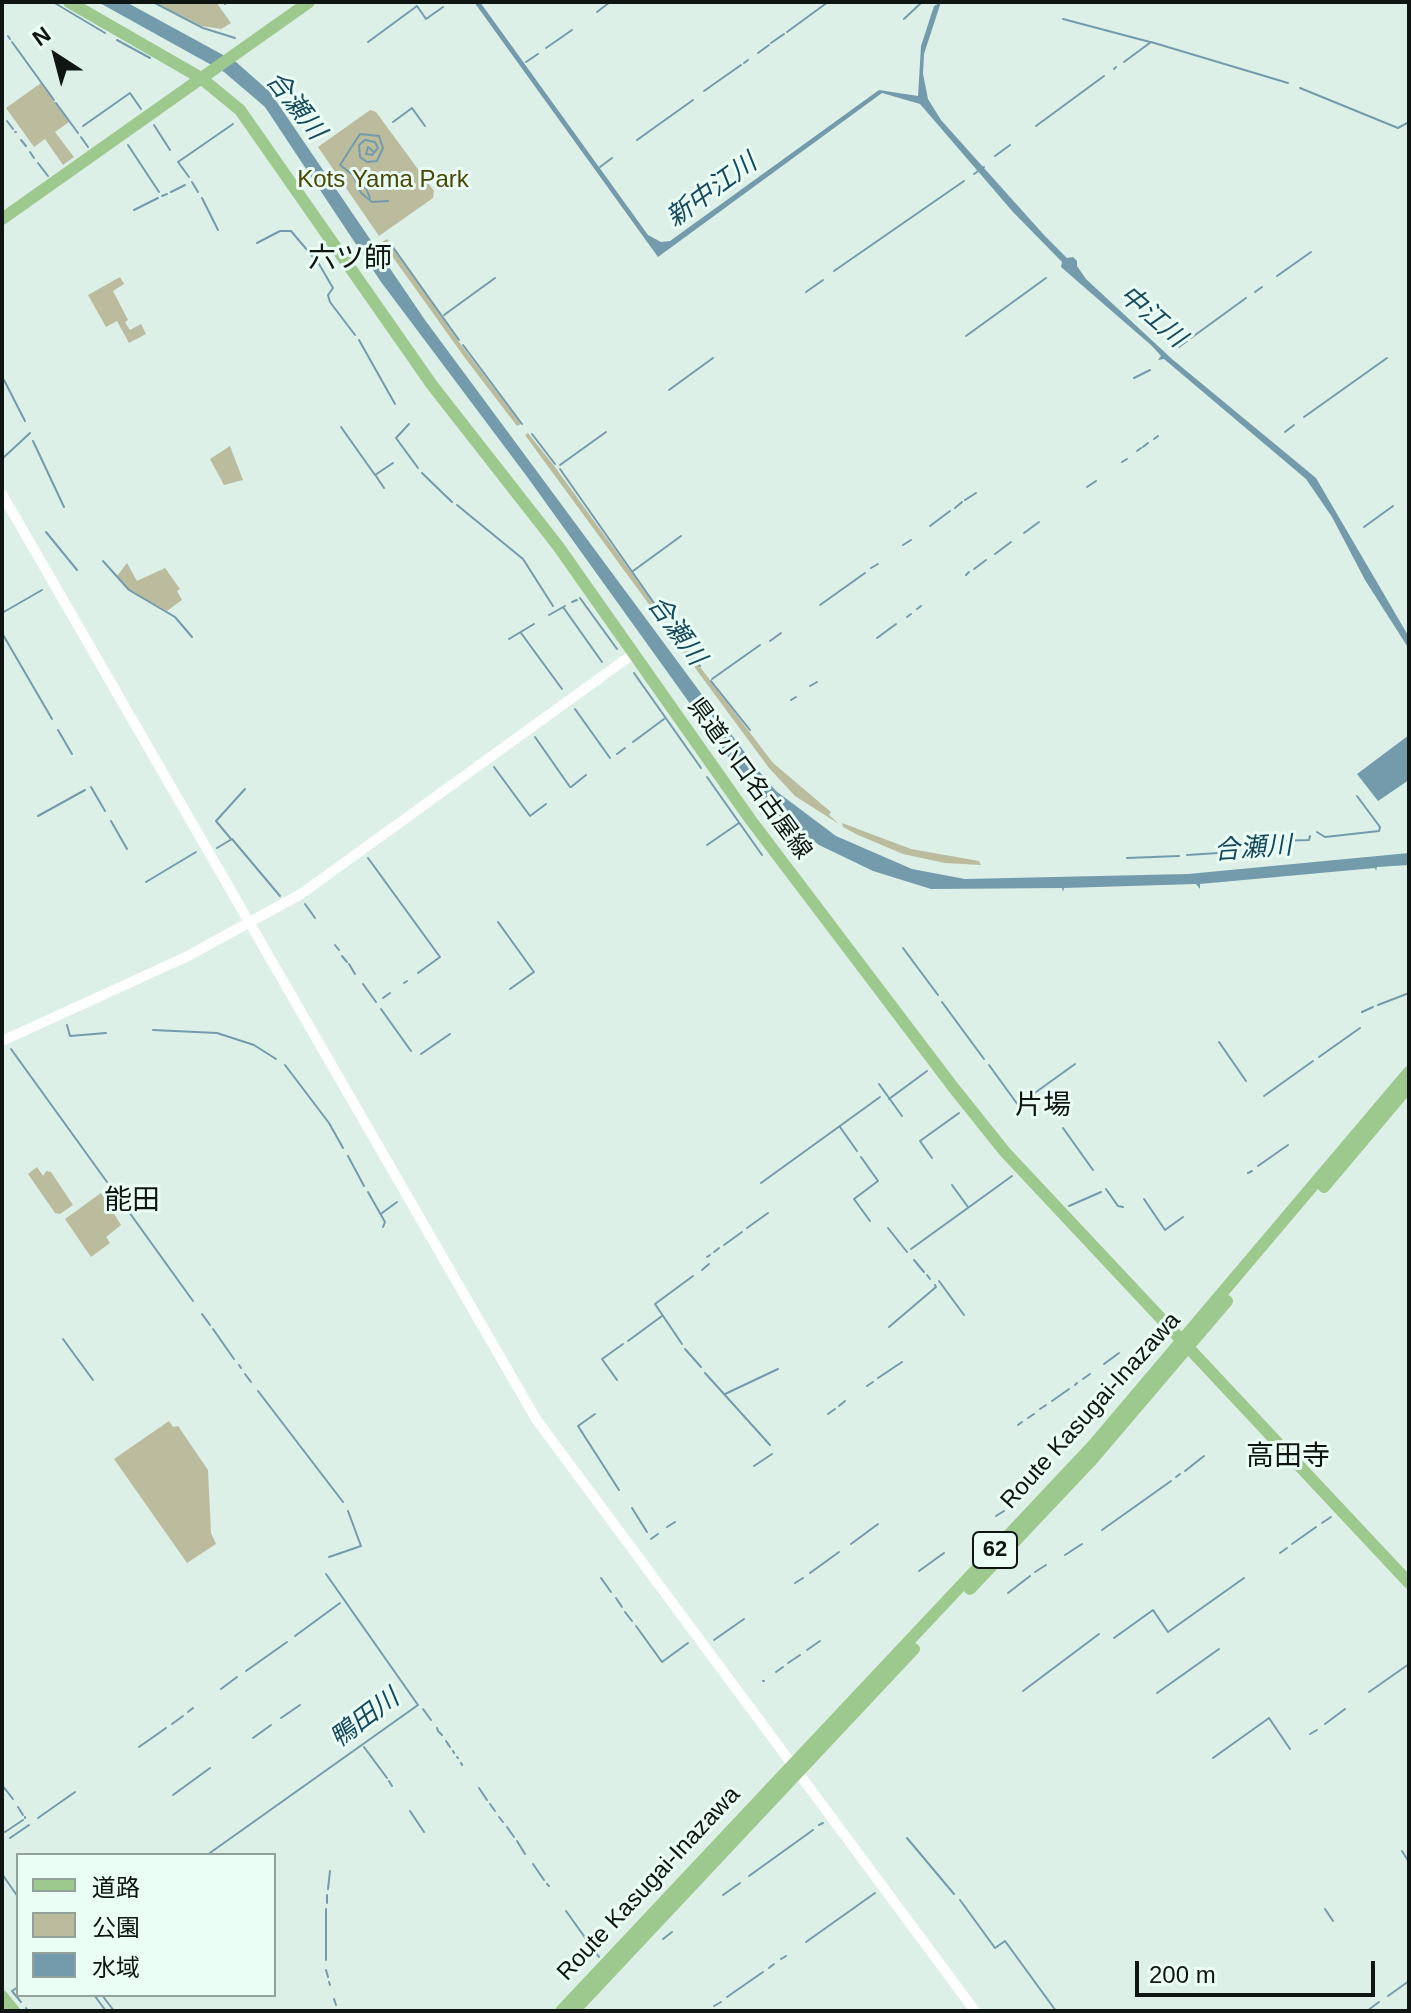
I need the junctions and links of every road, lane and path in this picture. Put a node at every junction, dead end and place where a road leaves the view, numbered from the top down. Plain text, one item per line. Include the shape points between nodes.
1 (69, 2) edge
2 (309, 2) edge
3 (201, 78) junction
4 (2, 219) edge
5 (2, 494) edge
6 (633, 654) junction
7 (250, 925) junction
8 (2, 1041) edge
9 (1409, 1072) edge
10 (1409, 1086) edge
11 (1185, 1345) junction
12 (1409, 1583) edge
13 (795, 1767) junction
14 (2, 1996) edge
15 (14, 2011) edge
16 (561, 2011) edge
17 (574, 2011) edge
18 (975, 2011) edge

1 - 3 main road, 県道小口名古屋線
2 - 3 main road
3 - 4 main road
3 - 6 main road, 県道小口名古屋線 via 253,126 383,318 558,546
5 - 7 street
6 - 7 street via 301,894
6 - 11 main road, 県道小口名古屋線 via 787,869 1005,1152
7 - 8 street
7 - 13 street via 536,1419
9 - 11 main road, Route Kasugai-Inazawa / 62
10 - 11 main road, Route Kasugai-Inazawa / 62
11 - 12 main road, 県道小口名古屋線
11 - 13 main road, Route Kasugai-Inazawa / 62 via 1090,1462
13 - 16 main road, Route Kasugai-Inazawa / 62
13 - 17 main road, Route Kasugai-Inazawa / 62
13 - 18 street
14 - 15 main road

